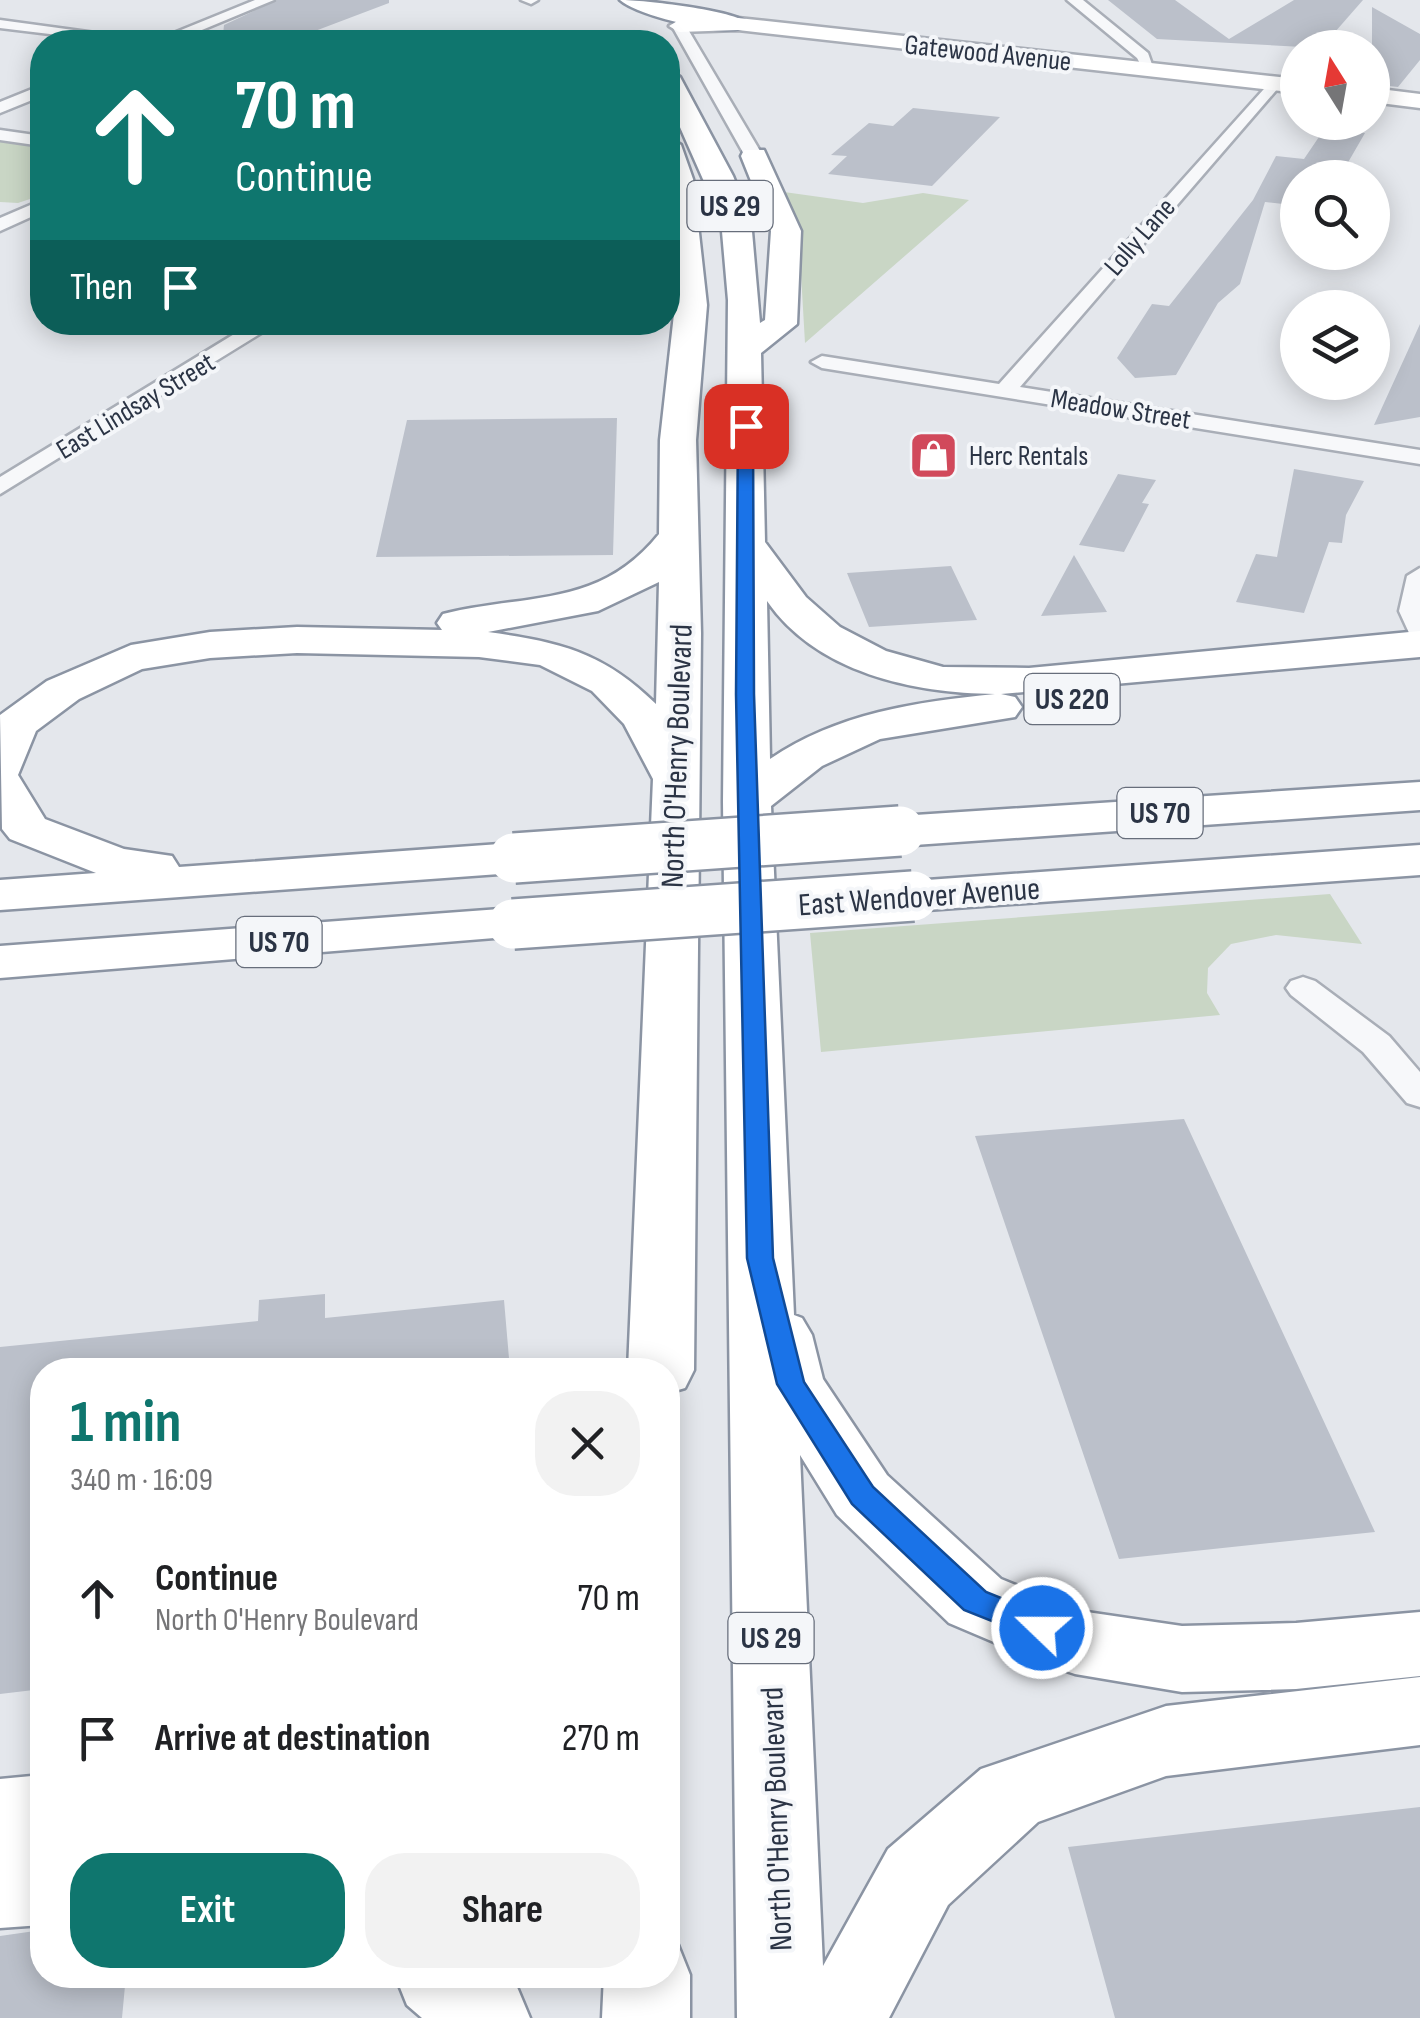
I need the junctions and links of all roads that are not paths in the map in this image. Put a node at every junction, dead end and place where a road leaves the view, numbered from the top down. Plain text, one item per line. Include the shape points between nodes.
1 (267, 0) edge
2 (628, 0) edge
3 (1074, 0) edge
4 (0, 24) edge
5 (738, 24) junction
6 (660, 28) joint
7 (49, 30) edge
8 (191, 30) edge
9 (680, 55) edge
10 (1150, 70) junction
11 (1273, 84) junction
12 (1280, 85) edge
13 (30, 95) edge
14 (1390, 97) edge
15 (680, 100) edge
16 (1420, 100) edge
17 (0, 108) edge
18 (0, 135) edge
19 (30, 139) edge
20 (754, 156) joint
21 (680, 187) edge
22 (0, 209) edge
23 (30, 209) edge
24 (30, 211) edge
25 (0, 226) edge
26 (248, 335) edge
27 (746, 348) junction
28 (822, 362) dead end
29 (1006, 389) junction
30 (1420, 457) edge
31 (0, 487) edge
32 (679, 536) junction
33 (745, 542) junction
34 (1420, 576) edge
35 (1420, 629) edge
36 (1420, 644) edge
37 (1420, 663) edge
38 (0, 701) edge
39 (0, 767) edge
40 (674, 777) junction
41 (0, 784) edge
42 (1420, 796) edge
43 (748, 802) junction
44 (1420, 860) edge
45 (257, 877) junction
46 (0, 895) edge
47 (15, 964) edge
48 (1304, 988) dead end
49 (1420, 1096) edge
50 (760, 1258) junction
51 (661, 1358) edge
52 (1420, 1644) edge
53 (1420, 1711) edge
54 (30, 1813) edge
55 (0, 1816) edge
56 (30, 1887) edge
57 (0, 1889) edge
58 (453, 1988) edge
59 (647, 1988) edge
60 (486, 2018) edge
61 (646, 2018) edge
62 (781, 2018) edge
63 (842, 2018) edge

1 - 8 street
2 - 5 highway
2 - 6 highway
3 - 10 street via 1143,56
4 - 7 street
5 - 6 street, Gatewood Avenue
5 - 10 street, Gatewood Avenue
9 - 20 street
10 - 11 street, Gatewood Avenue
11 - 12 street, Gatewood Avenue
11 - 29 street, Lolly Lane
13 - 17 street
14 - 16 street
15 - 27 highway, North O'Henry Boulevard / US 29 via 736,220
18 - 19 street
20 - 27 highway via 786,232 784,305 781,324
21 - 32 highway, North O'Henry Boulevard / US 29 via 691,271 678,440
22 - 23 street
24 - 25 street
26 - 31 street, East Lindsay Street
27 - 33 highway, North O'Henry Boulevard / US 29
28 - 29 street, Meadow Street
29 - 30 street, Meadow Street
32 - 38 highway via 646,573 588,600 437,625 260,624 162,634 82,658
32 - 40 highway, North O'Henry Boulevard / US 29
33 - 36 highway via 790,606 825,636 871,660 942,680 1029,682
33 - 43 highway, North O'Henry Boulevard / US 29
34 - 35 street via 1412,611
37 - 43 highway, US 220 via 926,715 853,730 786,764
39 - 40 highway via 16,725 63,690 130,658 210,645 315,641 479,644 551,654 608,682 644,718
40 - 51 highway, North O'Henry Boulevard / US 29
41 - 45 highway via 28,828 116,864
42 - 45 highway, East Wendover Avenue / US 70, bridge
43 - 50 highway, North O'Henry Boulevard / US 29
44 - 47 highway, East Wendover Avenue / US 70, bridge
45 - 46 highway, East Wendover Avenue / US 70
48 - 49 street via 1376,1044
50 - 52 highway via 791,1384 862,1495 975,1601 1075,1642 1182,1659
50 - 62 highway, North O'Henry Boulevard / US 29
53 - 63 highway via 1166,1742 1010,1796 918,1876
54 - 55 highway
56 - 57 highway
58 - 60 highway
59 - 61 highway

